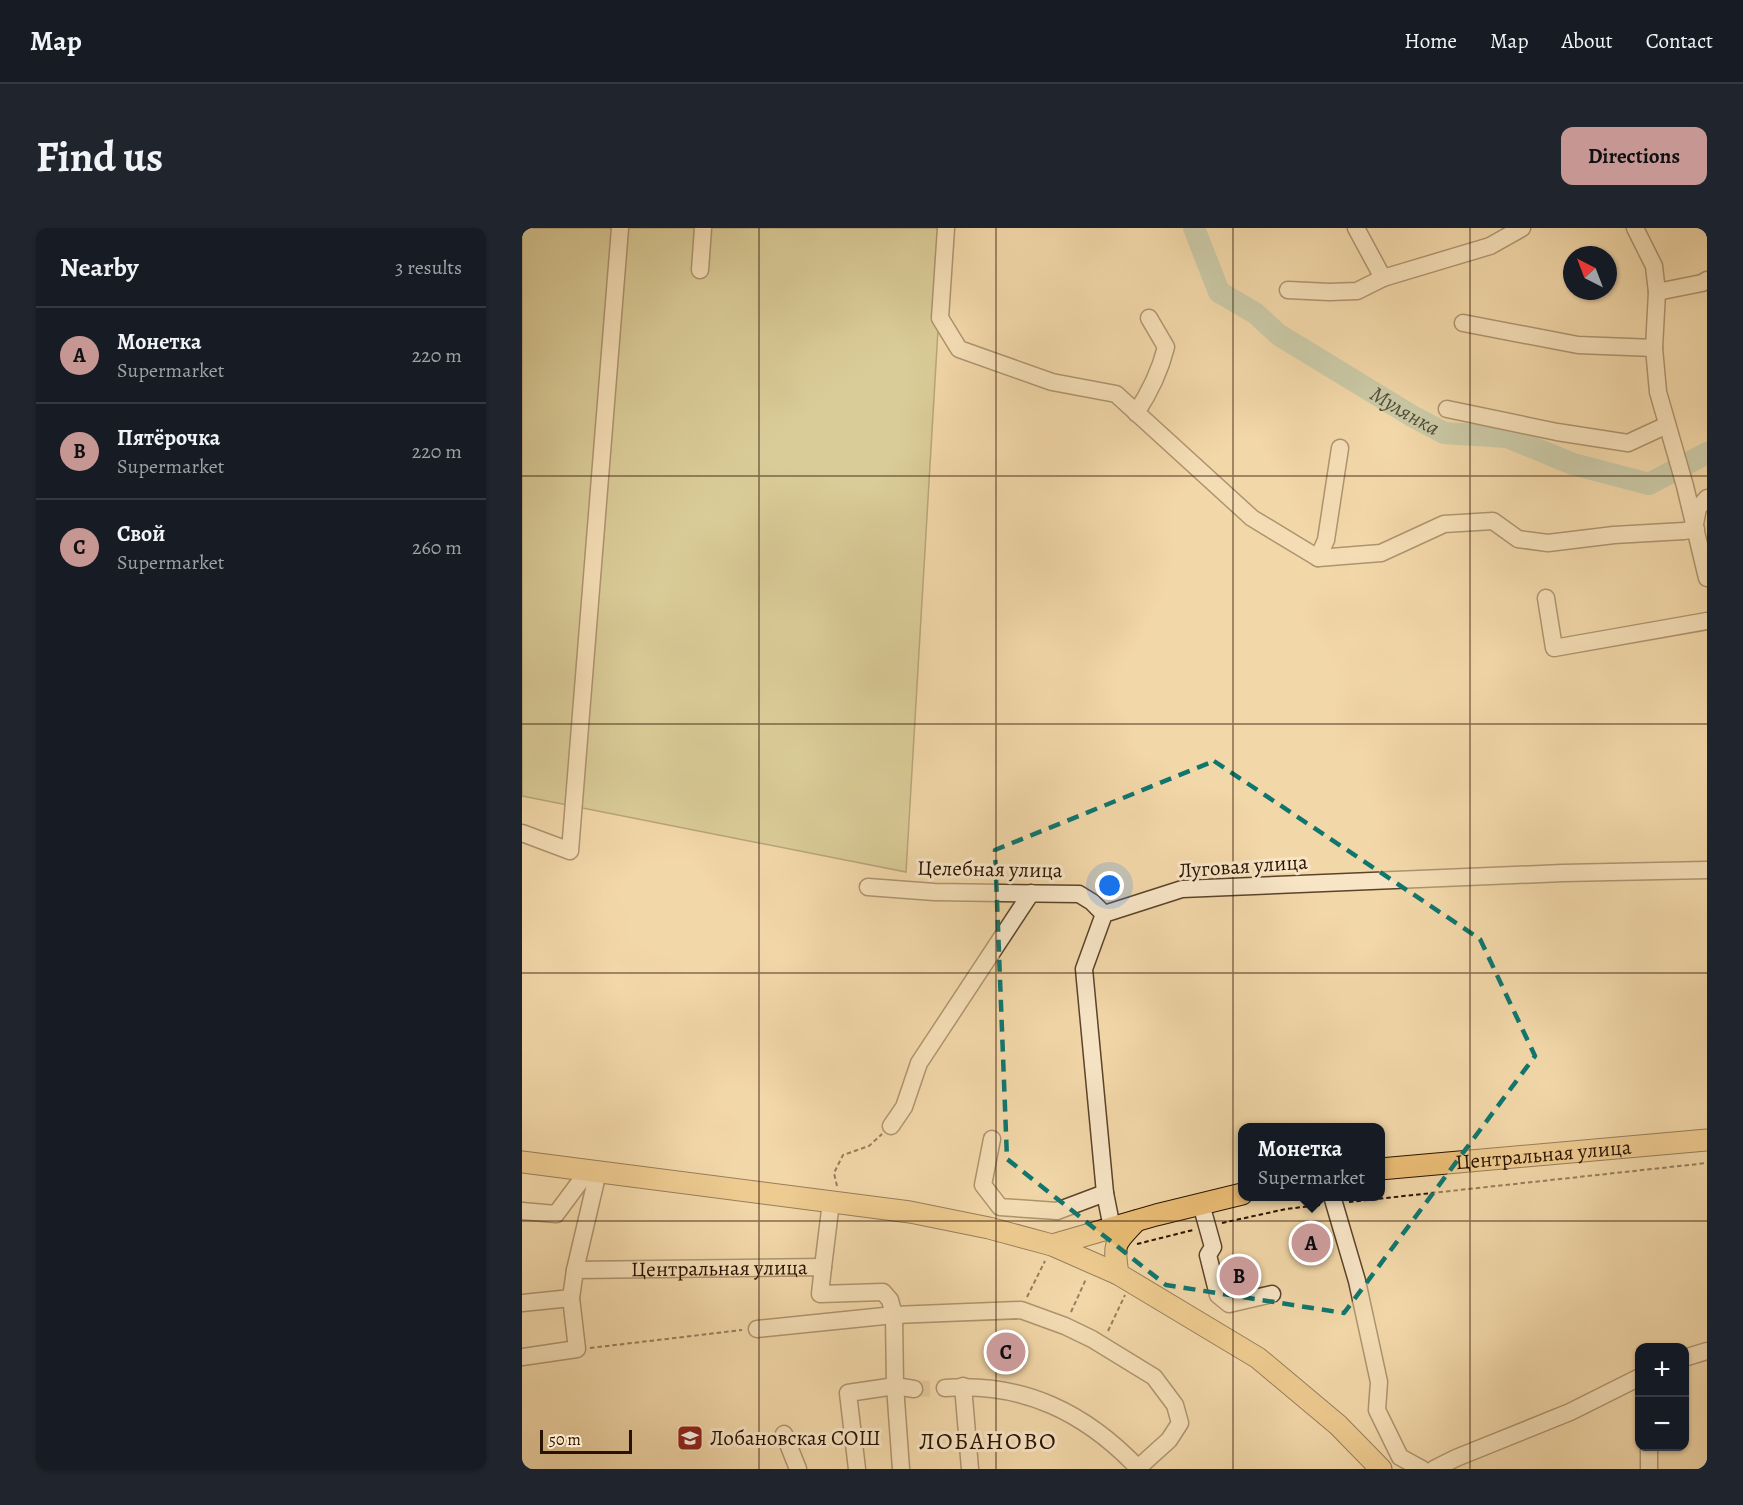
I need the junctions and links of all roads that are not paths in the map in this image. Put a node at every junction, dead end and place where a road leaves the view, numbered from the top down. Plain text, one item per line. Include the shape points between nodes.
1 (620, 228) edge
2 (703, 228) edge
3 (946, 228) edge
4 (1356, 228) edge
5 (1635, 228) edge
6 (1518, 229) edge
7 (700, 270) dead end
8 (1383, 278) junction
9 (1707, 280) edge
10 (1288, 290) dead end
11 (1657, 292) junction
12 (1149, 318) dead end
13 (1463, 323) dead end
14 (1654, 348) junction
15 (1447, 409) dead end
16 (1136, 413) junction
17 (1667, 425) junction
18 (1340, 448) dead end
19 (1707, 498) edge
20 (1695, 527) junction
21 (1318, 558) junction
22 (1707, 578) edge
23 (1545, 598) dead end
24 (1707, 621) edge
25 (522, 833) edge
26 (1707, 870) edge
27 (868, 887) dead end
28 (1031, 893) junction
29 (1104, 914) junction
30 (891, 1126) road end
31 (992, 1139) dead end
32 (1707, 1140) edge
33 (522, 1162) edge
34 (1385, 1170) edge
35 (593, 1172) junction
36 (1105, 1193) junction
37 (1238, 1195) edge
38 (1333, 1201) edge
39 (831, 1202) junction
40 (1201, 1204) junction
41 (522, 1211) edge
42 (1136, 1221) junction
43 (1112, 1228) junction
44 (1052, 1245) junction
45 (823, 1267) junction
46 (576, 1270) junction
47 (1124, 1278) junction
48 (1272, 1294) dead end
49 (571, 1298) junction
50 (522, 1303) edge
51 (894, 1315) junction
52 (757, 1329) road end
53 (1706, 1346) edge
54 (1689, 1355) edge
55 (522, 1357) edge
56 (1635, 1380) edge
57 (895, 1386) junction
58 (963, 1386) junction
59 (945, 1388) tunnel mouth
60 (914, 1389) tunnel mouth
61 (784, 1434) dead end
62 (1649, 1451) edge
63 (1139, 1468) edge
64 (798, 1469) edge
65 (857, 1469) edge
66 (901, 1469) edge
67 (970, 1469) edge
68 (1382, 1469) edge
69 (1422, 1469) edge
70 (1434, 1469) edge
71 (1649, 1469) edge

1 - 25 street via 570,851
2 - 7 street
3 - 16 street via 940,318 959,349 1052,382 1116,394
4 - 8 street
5 - 11 street via 1654,266
6 - 8 street via 1490,246
8 - 10 street via 1357,291
9 - 11 street
11 - 14 street
12 - 16 street via 1166,347 1161,367
13 - 14 street via 1578,345
14 - 17 street via 1658,392
15 - 17 street via 1628,443
16 - 21 street via 1252,518
17 - 20 street
18 - 21 street via 1326,540
19 - 20 street via 1698,508
20 - 21 street via 1548,543 1518,538 1493,521 1444,524 1381,553
20 - 22 street
23 - 24 street via 1554,648
26 - 29 street, Луговая улица via 1182,889
27 - 28 street, Целебная улица
28 - 29 street, Целебная улица via 1079,894
28 - 30 street via 919,1063 904,1107
29 - 36 street via 1084,969
31 - 36 street via 983,1185 1000,1207 1057,1210
32 - 34 main road, Центральная улица
33 - 35 main road
35 - 39 main road
35 - 41 street via 556,1214
35 - 46 street
36 - 43 street
37 - 40 main road
38 - 69 street via 1357,1281 1379,1382 1377,1410 1400,1457
39 - 44 main road via 910,1212
39 - 45 street
40 - 42 main road
40 - 48 street via 1213,1248 1208,1256 1218,1296 1229,1304
42 - 43 main road
42 - 47 main road via 1114,1249
43 - 44 main road
44 - 47 main road
45 - 46 street, Центральная улица
45 - 51 street, Центральная улица via 820,1294 883,1292
46 - 49 street
47 - 68 main road via 1258,1358 1338,1425
49 - 50 street
49 - 55 street via 576,1349
51 - 52 street
51 - 57 street
51 - 63 street via 1021,1310 1065,1326 1154,1377 1176,1405 1180,1423 1169,1440
53 - 54 street
56 - 70 street via 1570,1412
57 - 60 street
57 - 65 street via 848,1394
57 - 66 street
58 - 59 street
58 - 63 street via 1008,1391 1046,1401 1089,1425
58 - 67 street
61 - 64 street
62 - 71 street

